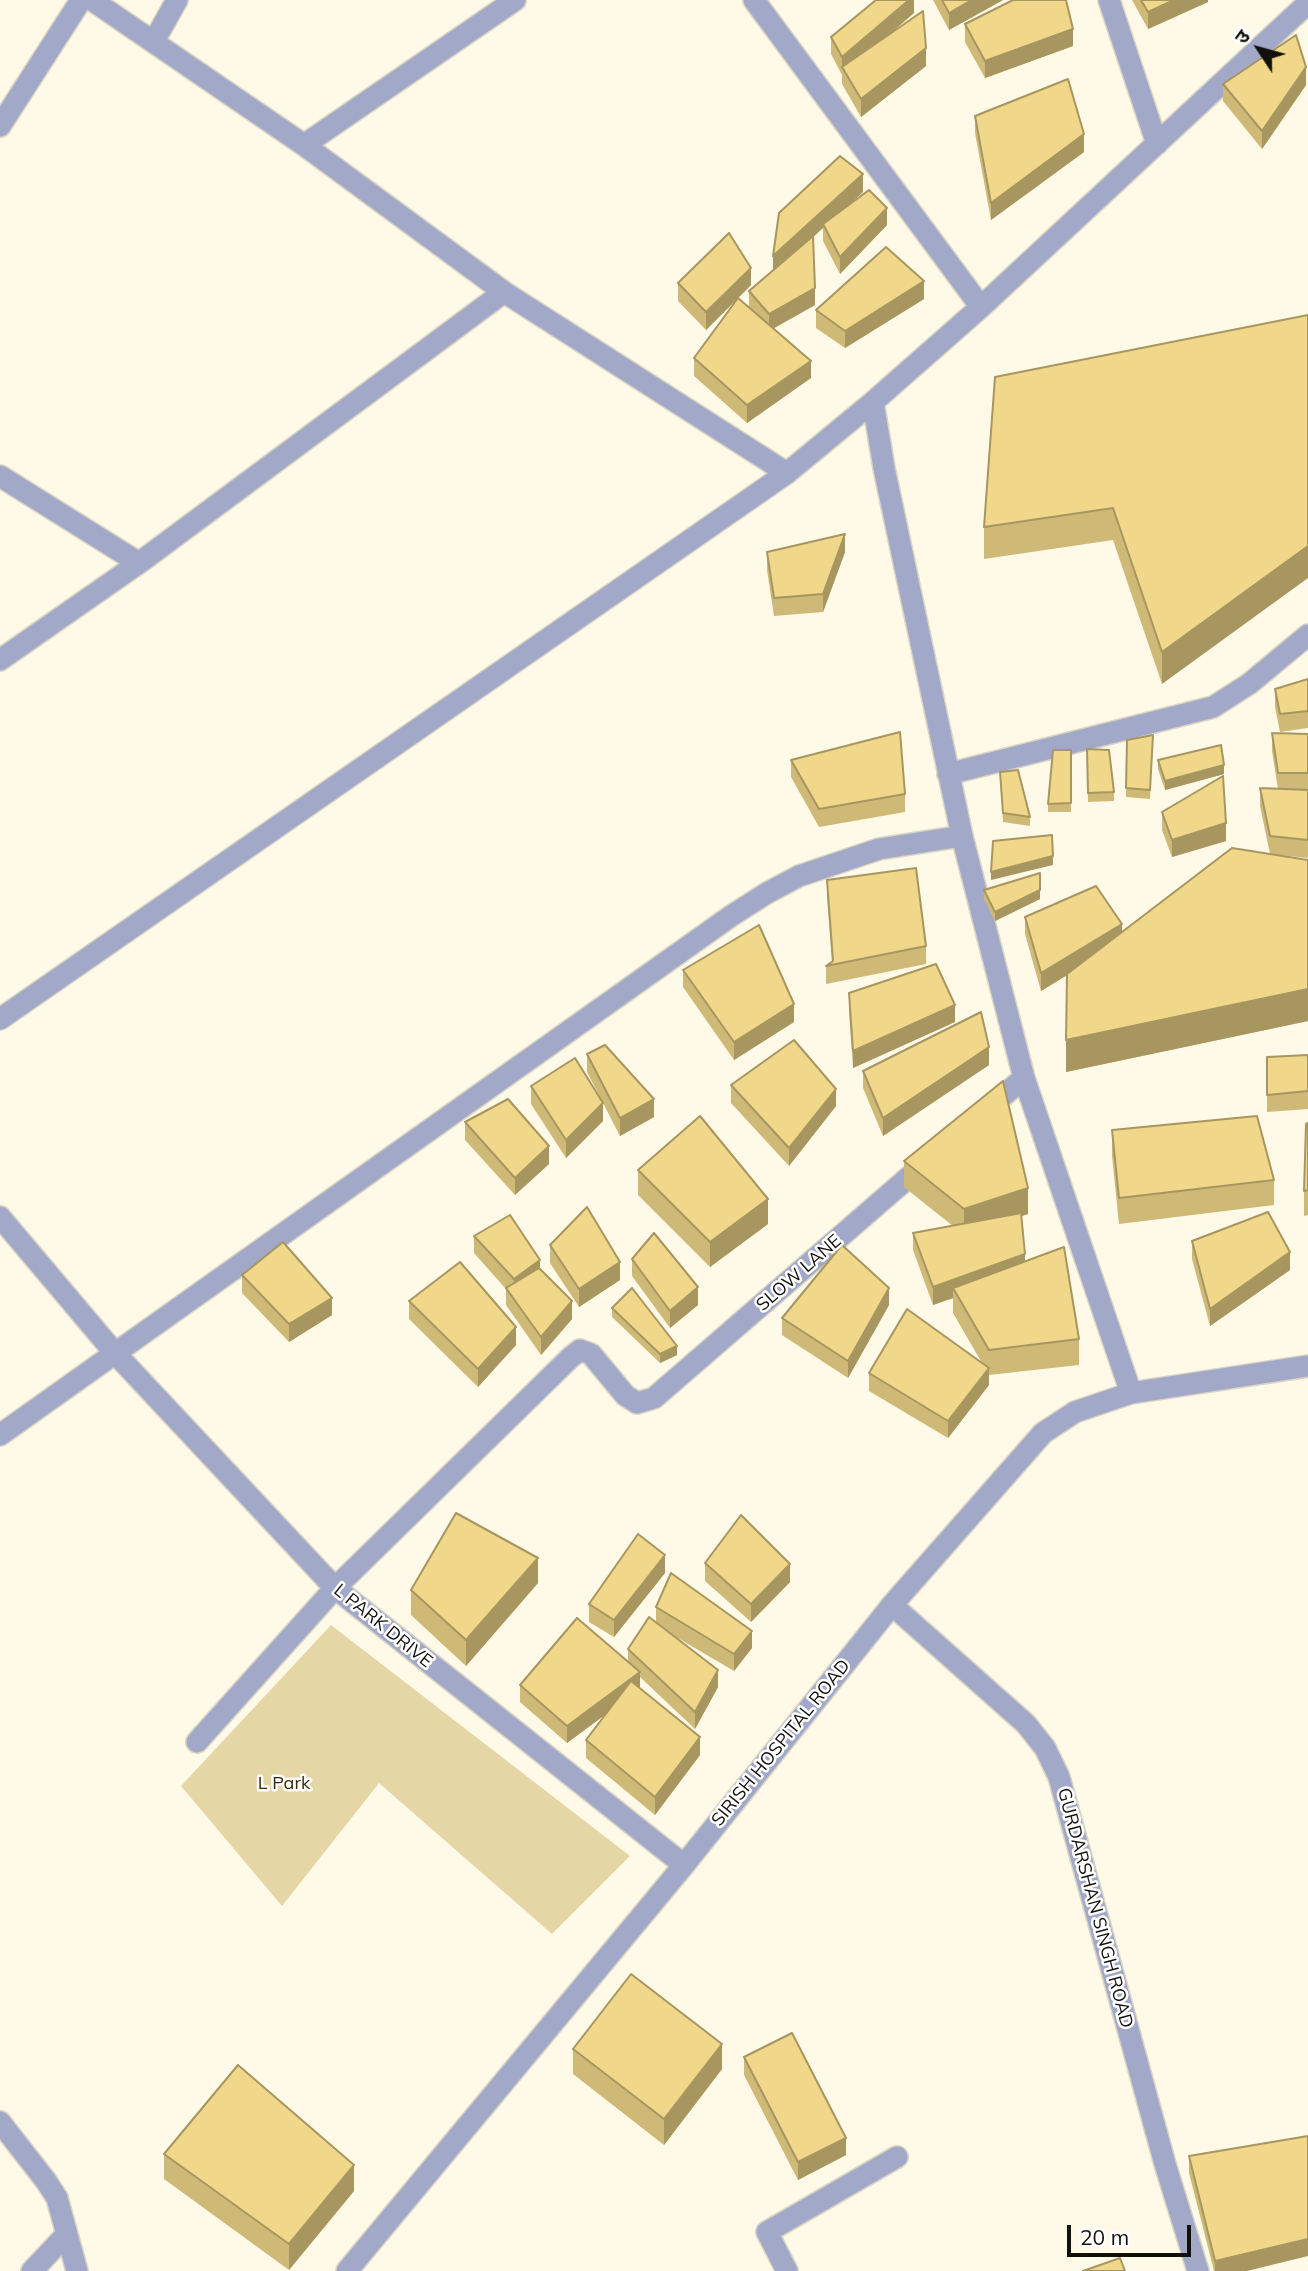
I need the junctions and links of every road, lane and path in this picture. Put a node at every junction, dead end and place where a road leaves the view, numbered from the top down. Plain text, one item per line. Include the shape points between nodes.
1 (81, 0) edge
2 (92, 0) edge
3 (177, 0) edge
4 (515, 0) edge
5 (754, 0) edge
6 (1109, 0) edge
7 (1308, 3) edge
8 (154, 41) junction
9 (0, 126) edge
10 (1157, 144) junction
11 (304, 145) junction
12 (504, 292) junction
13 (981, 307) junction
14 (873, 402) junction
15 (787, 473) junction
16 (0, 476) edge
17 (139, 563) junction
18 (1308, 635) edge
19 (0, 660) edge
20 (948, 774) junction
21 (962, 835) junction
22 (0, 1018) edge
23 (1024, 1078) junction
24 (971, 1124) edge
25 (939, 1151) edge
26 (0, 1217) edge
27 (114, 1352) junction
28 (1308, 1366) edge
29 (1131, 1392) junction
30 (0, 1435) edge
31 (335, 1588) junction
32 (892, 1605) junction
33 (197, 1742) dead end
34 (684, 1865) junction
35 (0, 2122) edge
36 (897, 2157) dead end
37 (1191, 2161) edge
38 (1165, 2165) junction
39 (66, 2235) junction
40 (32, 2271) edge
41 (77, 2271) edge
42 (347, 2271) edge
43 (787, 2271) edge
44 (1198, 2271) edge

1 - 9 street
2 - 8 street
3 - 8 street
4 - 11 street
5 - 13 street
6 - 10 street
7 - 10 street
8 - 11 street
10 - 13 street
11 - 12 street
12 - 15 street
12 - 17 street
13 - 14 street
14 - 15 street
14 - 20 street
15 - 22 street
16 - 17 street
17 - 19 street
18 - 20 street via 1213,707
20 - 21 street
21 - 23 street
21 - 27 street via 878,849 799,876 767,893
23 - 24 street
23 - 29 street
25 - 31 street, SLOW LANE via 654,1398 638,1403 625,1395 591,1354 580,1350
26 - 27 street, L PARK DRIVE
27 - 30 street
27 - 31 street, L PARK DRIVE
28 - 29 street, SIRISH HOSPITAL ROAD
29 - 32 street, SIRISH HOSPITAL ROAD via 1075,1412 1043,1433
31 - 33 street
31 - 34 street, L PARK DRIVE
32 - 34 street, SIRISH HOSPITAL ROAD
32 - 38 street, GURDARSHAN SINGH ROAD via 1026,1724 1055,1768
34 - 42 street, SIRISH HOSPITAL ROAD
35 - 39 street via 57,2198
36 - 43 street via 767,2232
37 - 38 street
38 - 44 street, GURDARSHAN SINGH ROAD
39 - 40 street
39 - 41 street

